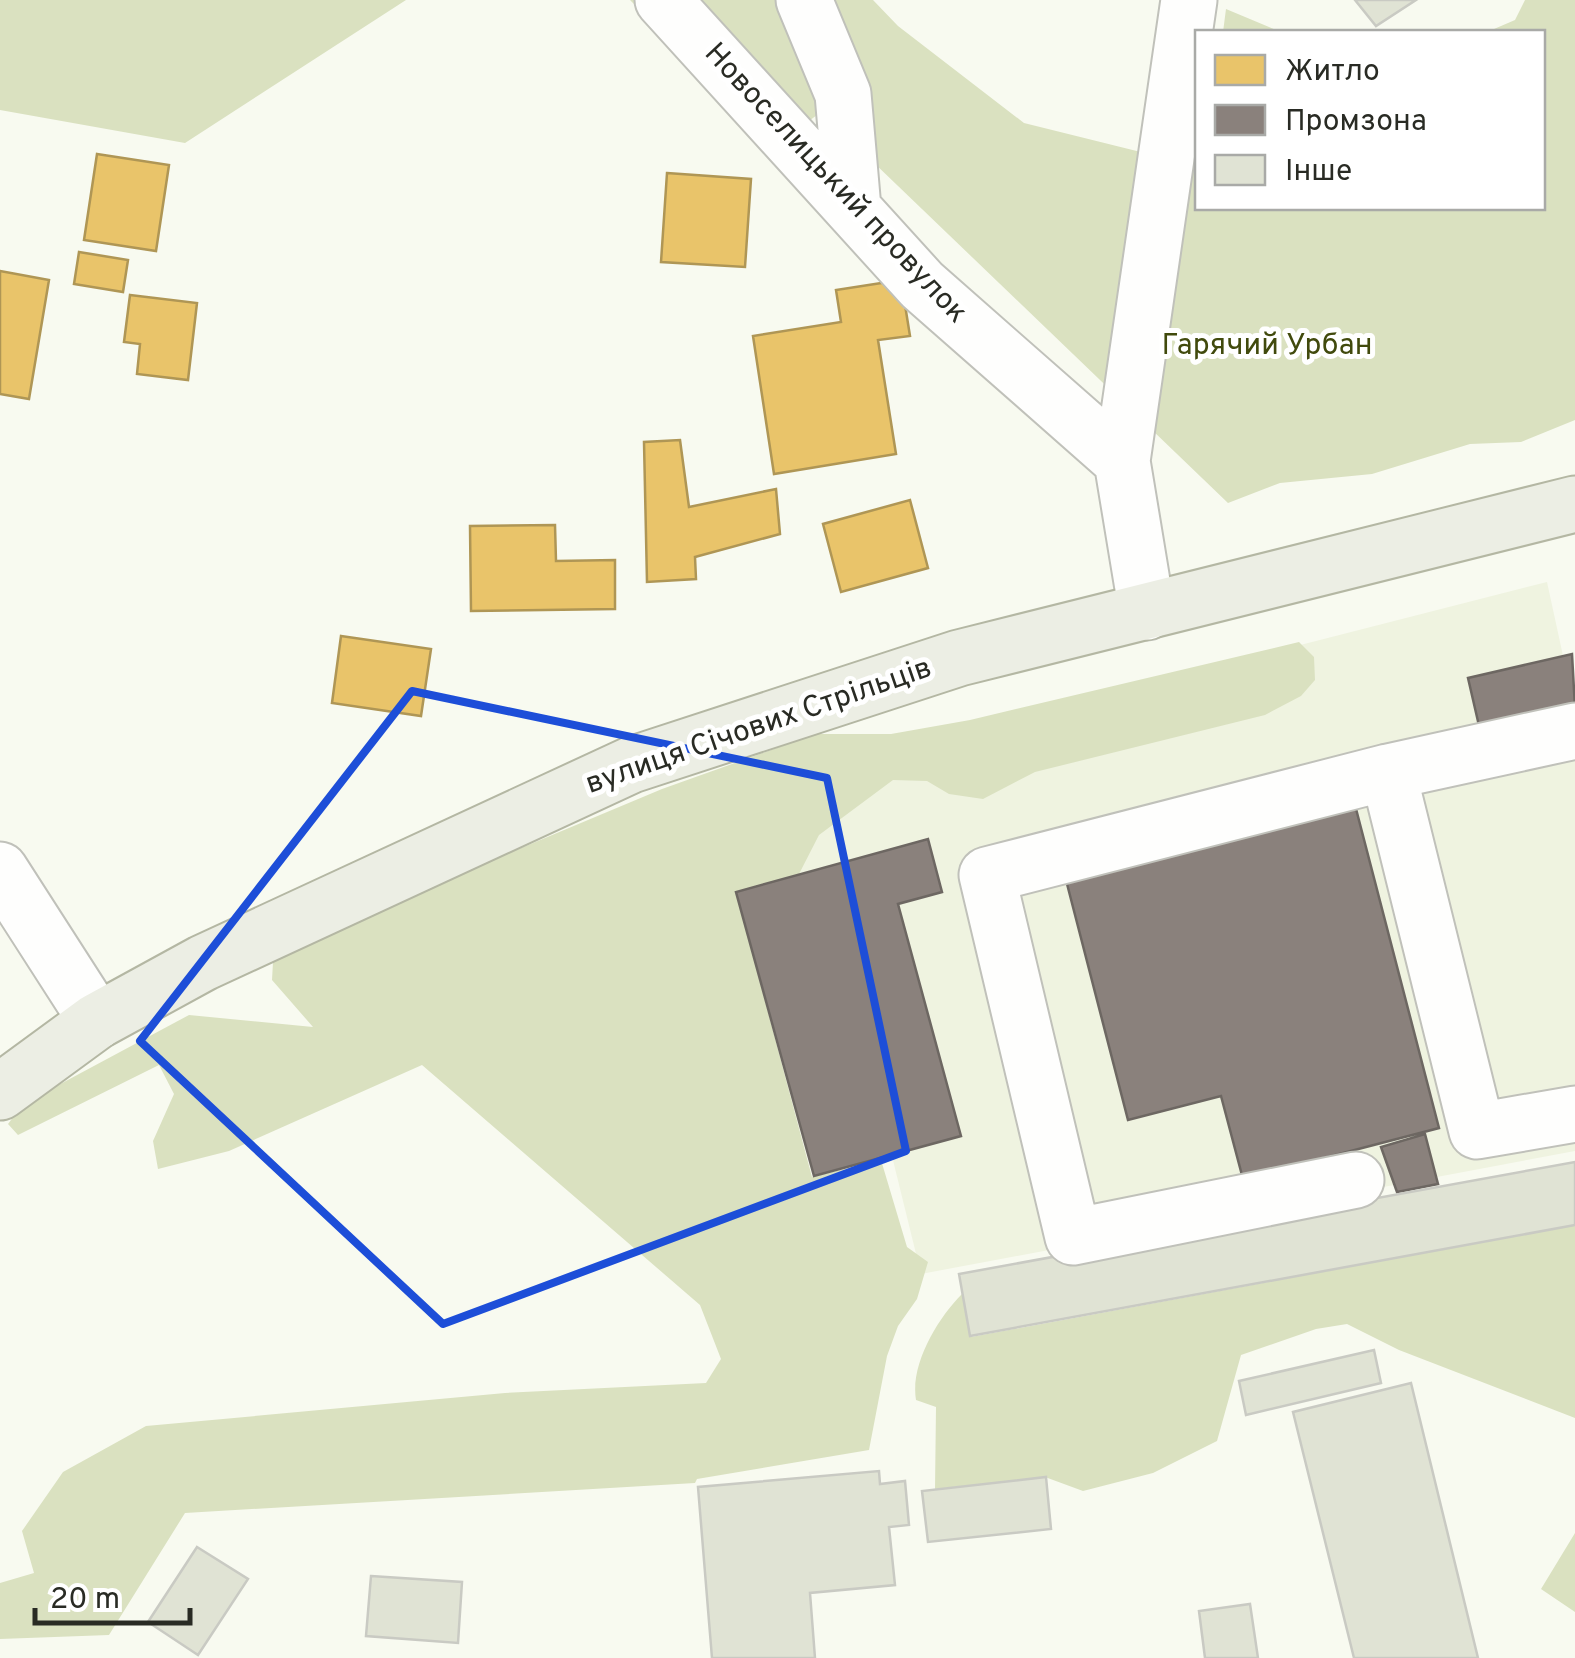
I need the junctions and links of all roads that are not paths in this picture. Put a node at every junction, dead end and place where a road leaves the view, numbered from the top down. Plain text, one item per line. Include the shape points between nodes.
1 (662, 0) edge
2 (804, 0) edge
3 (1189, 0) edge
4 (854, 209) junction
5 (1122, 461) junction
6 (1575, 504) edge
7 (1147, 612) junction
8 (1575, 731) edge
9 (1388, 772) junction
10 (3, 881) edge
11 (97, 1021) junction
12 (0, 1092) edge
13 (1575, 1114) edge
14 (1356, 1180) dead end

1 - 4 street, Новоселицький провулок
2 - 4 street via 842,94
3 - 5 street
4 - 5 street, Новоселицький провулок via 922,285
5 - 7 street
6 - 7 main road, вулиця Січових Стрільців
7 - 11 main road, вулиця Січових Стрільців via 958,658 632,766 400,869
8 - 9 street
9 - 13 street via 1477,1131
9 - 14 street via 987,874 1073,1236
10 - 11 street
11 - 12 main road, вулиця Січових Стрільців

